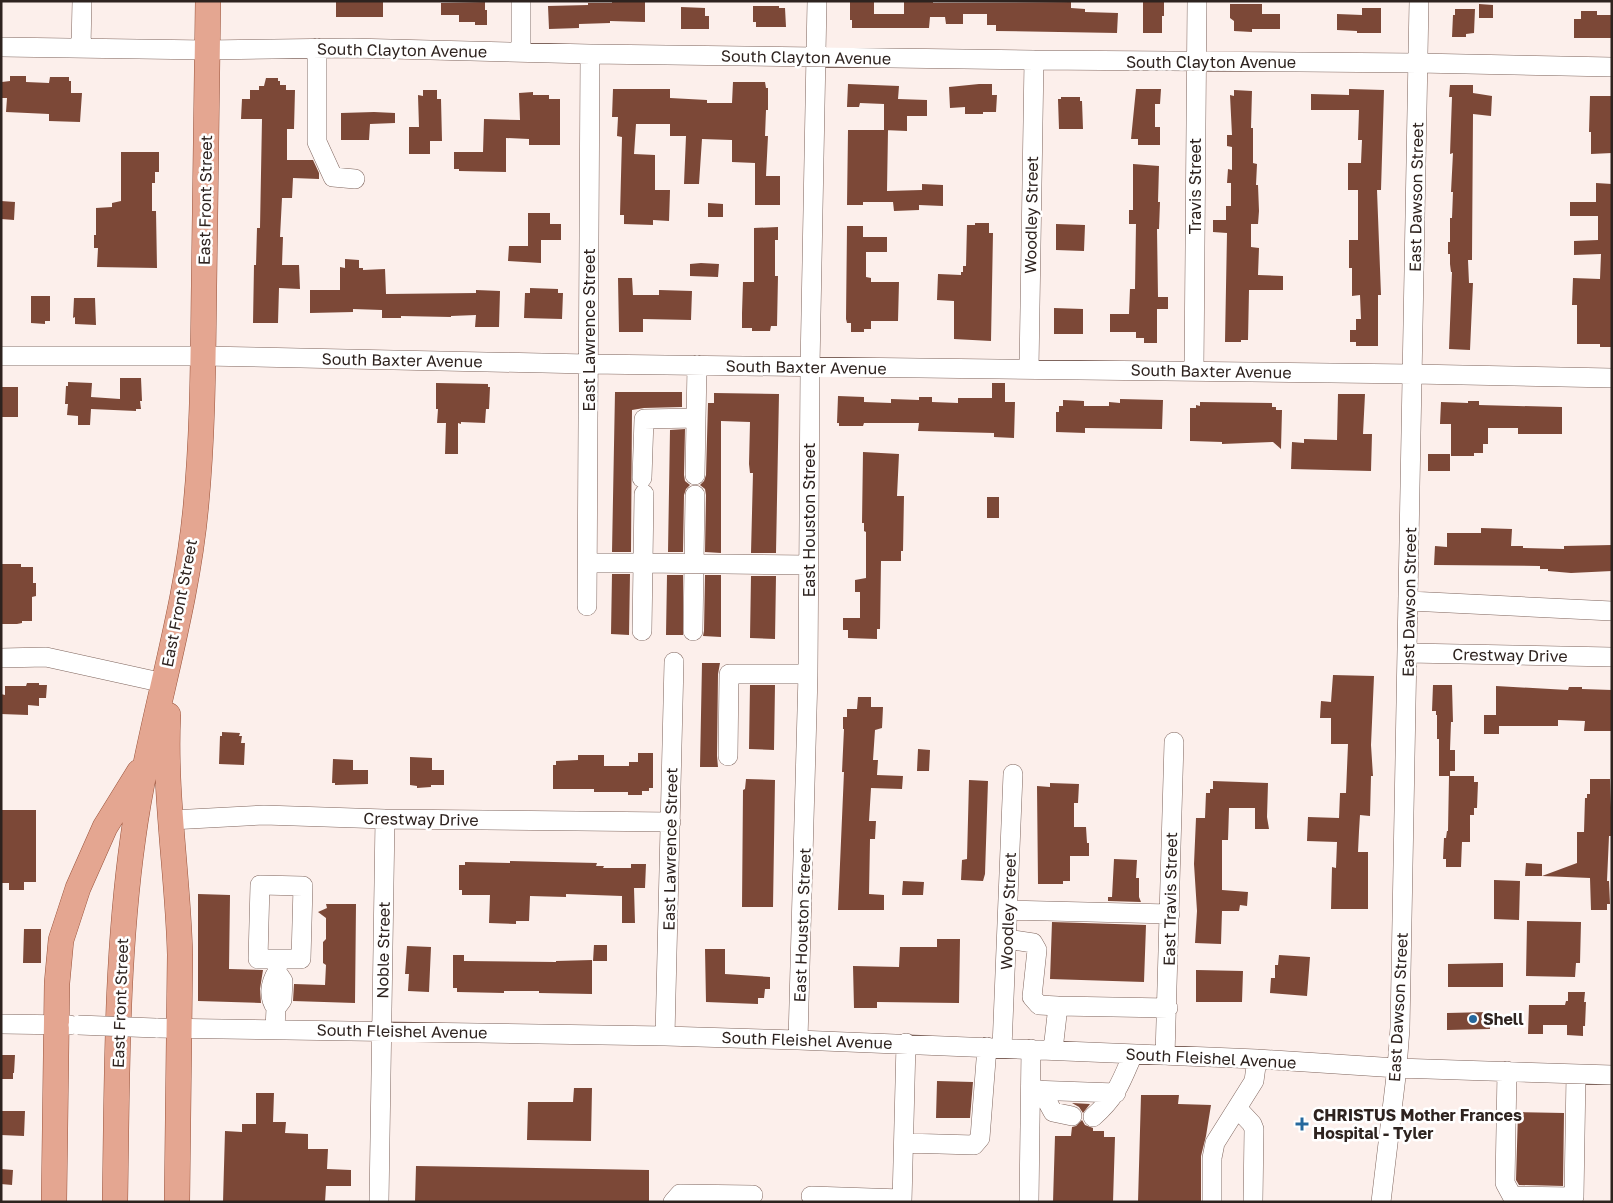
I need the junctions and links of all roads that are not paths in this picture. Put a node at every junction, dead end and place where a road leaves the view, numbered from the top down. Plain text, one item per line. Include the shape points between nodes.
1 (82, 1) edge
2 (208, 1) edge
3 (521, 1) edge
4 (817, 1) edge
5 (1197, 1) edge
6 (1419, 1) edge
7 (1, 48) edge
8 (81, 48) junction
9 (317, 48) junction
10 (207, 50) junction
11 (521, 52) junction
12 (590, 54) junction
13 (816, 57) junction
14 (1034, 60) junction
15 (1196, 62) junction
16 (1418, 64) junction
17 (1612, 67) edge
18 (355, 180) dead end
19 (1, 356) edge
20 (204, 356) junction
21 (588, 364) junction
22 (698, 365) junction
23 (810, 367) junction
24 (1029, 369) junction
25 (1194, 371) junction
26 (1413, 374) junction
27 (1612, 378) edge
28 (696, 418) junction
29 (695, 475) dead end
30 (695, 495) dead end
31 (588, 563) junction
32 (643, 563) junction
33 (694, 564) junction
34 (809, 565) junction
35 (1409, 601) junction
36 (587, 606) dead end
37 (1612, 611) edge
38 (642, 631) dead end
39 (693, 631) dead end
40 (172, 650) junction
41 (1408, 653) junction
42 (1612, 657) edge
43 (1, 658) edge
44 (674, 662) dead end
45 (808, 674) junction
46 (164, 683) junction
47 (1174, 742) dead end
48 (728, 756) dead end
49 (145, 762) junction
50 (1013, 774) dead end
51 (385, 819) junction
52 (171, 820) junction
53 (671, 822) junction
54 (1008, 910) junction
55 (1170, 914) junction
56 (1007, 939) junction
57 (277, 966) dead end
58 (1058, 1006) junction
59 (1168, 1008) junction
60 (1, 1024) edge
61 (68, 1025) junction
62 (168, 1028) junction
63 (275, 1029) junction
64 (381, 1031) junction
65 (665, 1036) junction
66 (798, 1040) junction
67 (906, 1043) junction
68 (994, 1047) junction
69 (1030, 1049) junction
70 (1054, 1050) junction
71 (1133, 1054) junction
72 (1165, 1056) junction
73 (1257, 1059) junction
74 (1397, 1068) junction
75 (1507, 1072) junction
76 (1576, 1074) junction
77 (1612, 1075) edge
78 (1036, 1090) junction
79 (1116, 1093) junction
80 (1238, 1109) junction
81 (1072, 1116) dead end
82 (1093, 1117) dead end
83 (904, 1143) junction
84 (752, 1195) dead end
85 (811, 1196) dead end
86 (902, 1200) edge
87 (1573, 1200) edge
88 (54, 1202) edge
89 (115, 1202) edge
90 (177, 1202) edge
91 (379, 1202) edge
92 (673, 1202) edge
93 (1029, 1202) edge
94 (1212, 1202) edge
95 (1253, 1202) edge
96 (1381, 1202) edge

1 - 8 street
2 - 10 main road, East Front Street
3 - 11 street
4 - 13 street, East Houston Street
5 - 15 street, Travis Street
6 - 16 street, East Dawson Street
7 - 8 street, South Clayton Avenue
8 - 10 street, South Clayton Avenue
9 - 10 street, South Clayton Avenue
9 - 11 street, South Clayton Avenue
9 - 18 street via 317,142 332,177
10 - 20 main road, East Front Street
11 - 12 street, South Clayton Avenue
12 - 13 street, South Clayton Avenue
12 - 21 street, East Lawrence Street
13 - 14 street, South Clayton Avenue
13 - 23 street, East Houston Street
14 - 15 street, South Clayton Avenue
14 - 24 street, Woodley Street
15 - 16 street, South Clayton Avenue
15 - 25 street, Travis Street
16 - 17 street, South Clayton Avenue
16 - 26 street, East Dawson Street
19 - 20 street, South Baxter Avenue
20 - 21 street, South Baxter Avenue
20 - 40 main road, East Front Street via 195,521
21 - 22 street, South Baxter Avenue
21 - 31 street, East Lawrence Street
22 - 23 street, South Baxter Avenue
22 - 28 street
23 - 24 street, South Baxter Avenue
23 - 34 street, East Houston Street
24 - 25 street, South Baxter Avenue
25 - 26 street, South Baxter Avenue
26 - 27 street, South Baxter Avenue
26 - 35 street, East Dawson Street
28 - 29 street
28 - 32 street via 644,418
30 - 33 street
31 - 32 street
31 - 36 street, East Lawrence Street
32 - 33 street
32 - 38 street
33 - 34 street
33 - 39 street
34 - 45 street, East Houston Street
35 - 37 street
35 - 41 street, East Dawson Street
40 - 46 main road, East Front Street
40 - 52 main road via 166,767
41 - 42 street, Crestway Drive
41 - 74 street, East Dawson Street
43 - 46 street via 54,659
44 - 53 street, East Lawrence Street
45 - 48 street via 729,674
45 - 66 street, East Houston Street
46 - 49 main road, East Front Street
47 - 55 street, East Travis Street
49 - 61 main road via 105,827 68,916 58,962
49 - 89 main road, East Front Street via 122,942
50 - 54 street, Woodley Street
51 - 52 street, Crestway Drive via 264,815
51 - 53 street, Crestway Drive
51 - 64 street, Noble Street
52 - 62 main road via 179,916
53 - 65 street, East Lawrence Street
54 - 55 street
54 - 56 street, Woodley Street
55 - 59 street, East Travis Street
56 - 58 street via 1033,943 1037,950 1032,997 1039,1004
56 - 68 street, Woodley Street
57 - 63 street via 283,981
58 - 59 street
58 - 70 street
59 - 72 street, East Travis Street
60 - 61 street, South Fleishel Avenue
61 - 62 street, South Fleishel Avenue, bridge
61 - 88 main road
62 - 63 street, South Fleishel Avenue
62 - 90 main road
63 - 64 street, South Fleishel Avenue
64 - 65 street, South Fleishel Avenue
64 - 91 street, Noble Street
65 - 66 street, South Fleishel Avenue
66 - 67 street, South Fleishel Avenue
67 - 68 street, South Fleishel Avenue
67 - 83 street
68 - 69 street, South Fleishel Avenue
68 - 83 street, Woodley Street via 980,1138 974,1144
69 - 70 street, South Fleishel Avenue
69 - 78 street
70 - 71 street, South Fleishel Avenue
71 - 72 street, South Fleishel Avenue
71 - 79 street
72 - 73 street, South Fleishel Avenue
73 - 74 street, South Fleishel Avenue
73 - 80 street via 1254,1081
74 - 75 street, South Fleishel Avenue
74 - 96 street, East Dawson Street
75 - 76 street, South Fleishel Avenue
75 - 87 street via 1505,1183 1512,1196
76 - 77 street, South Fleishel Avenue
76 - 87 street
78 - 79 street
78 - 81 street via 1053,1112
78 - 93 street
79 - 82 street
80 - 94 street via 1213,1150
80 - 95 street via 1254,1129
83 - 86 street
84 - 92 street via 680,1194
85 - 86 street

